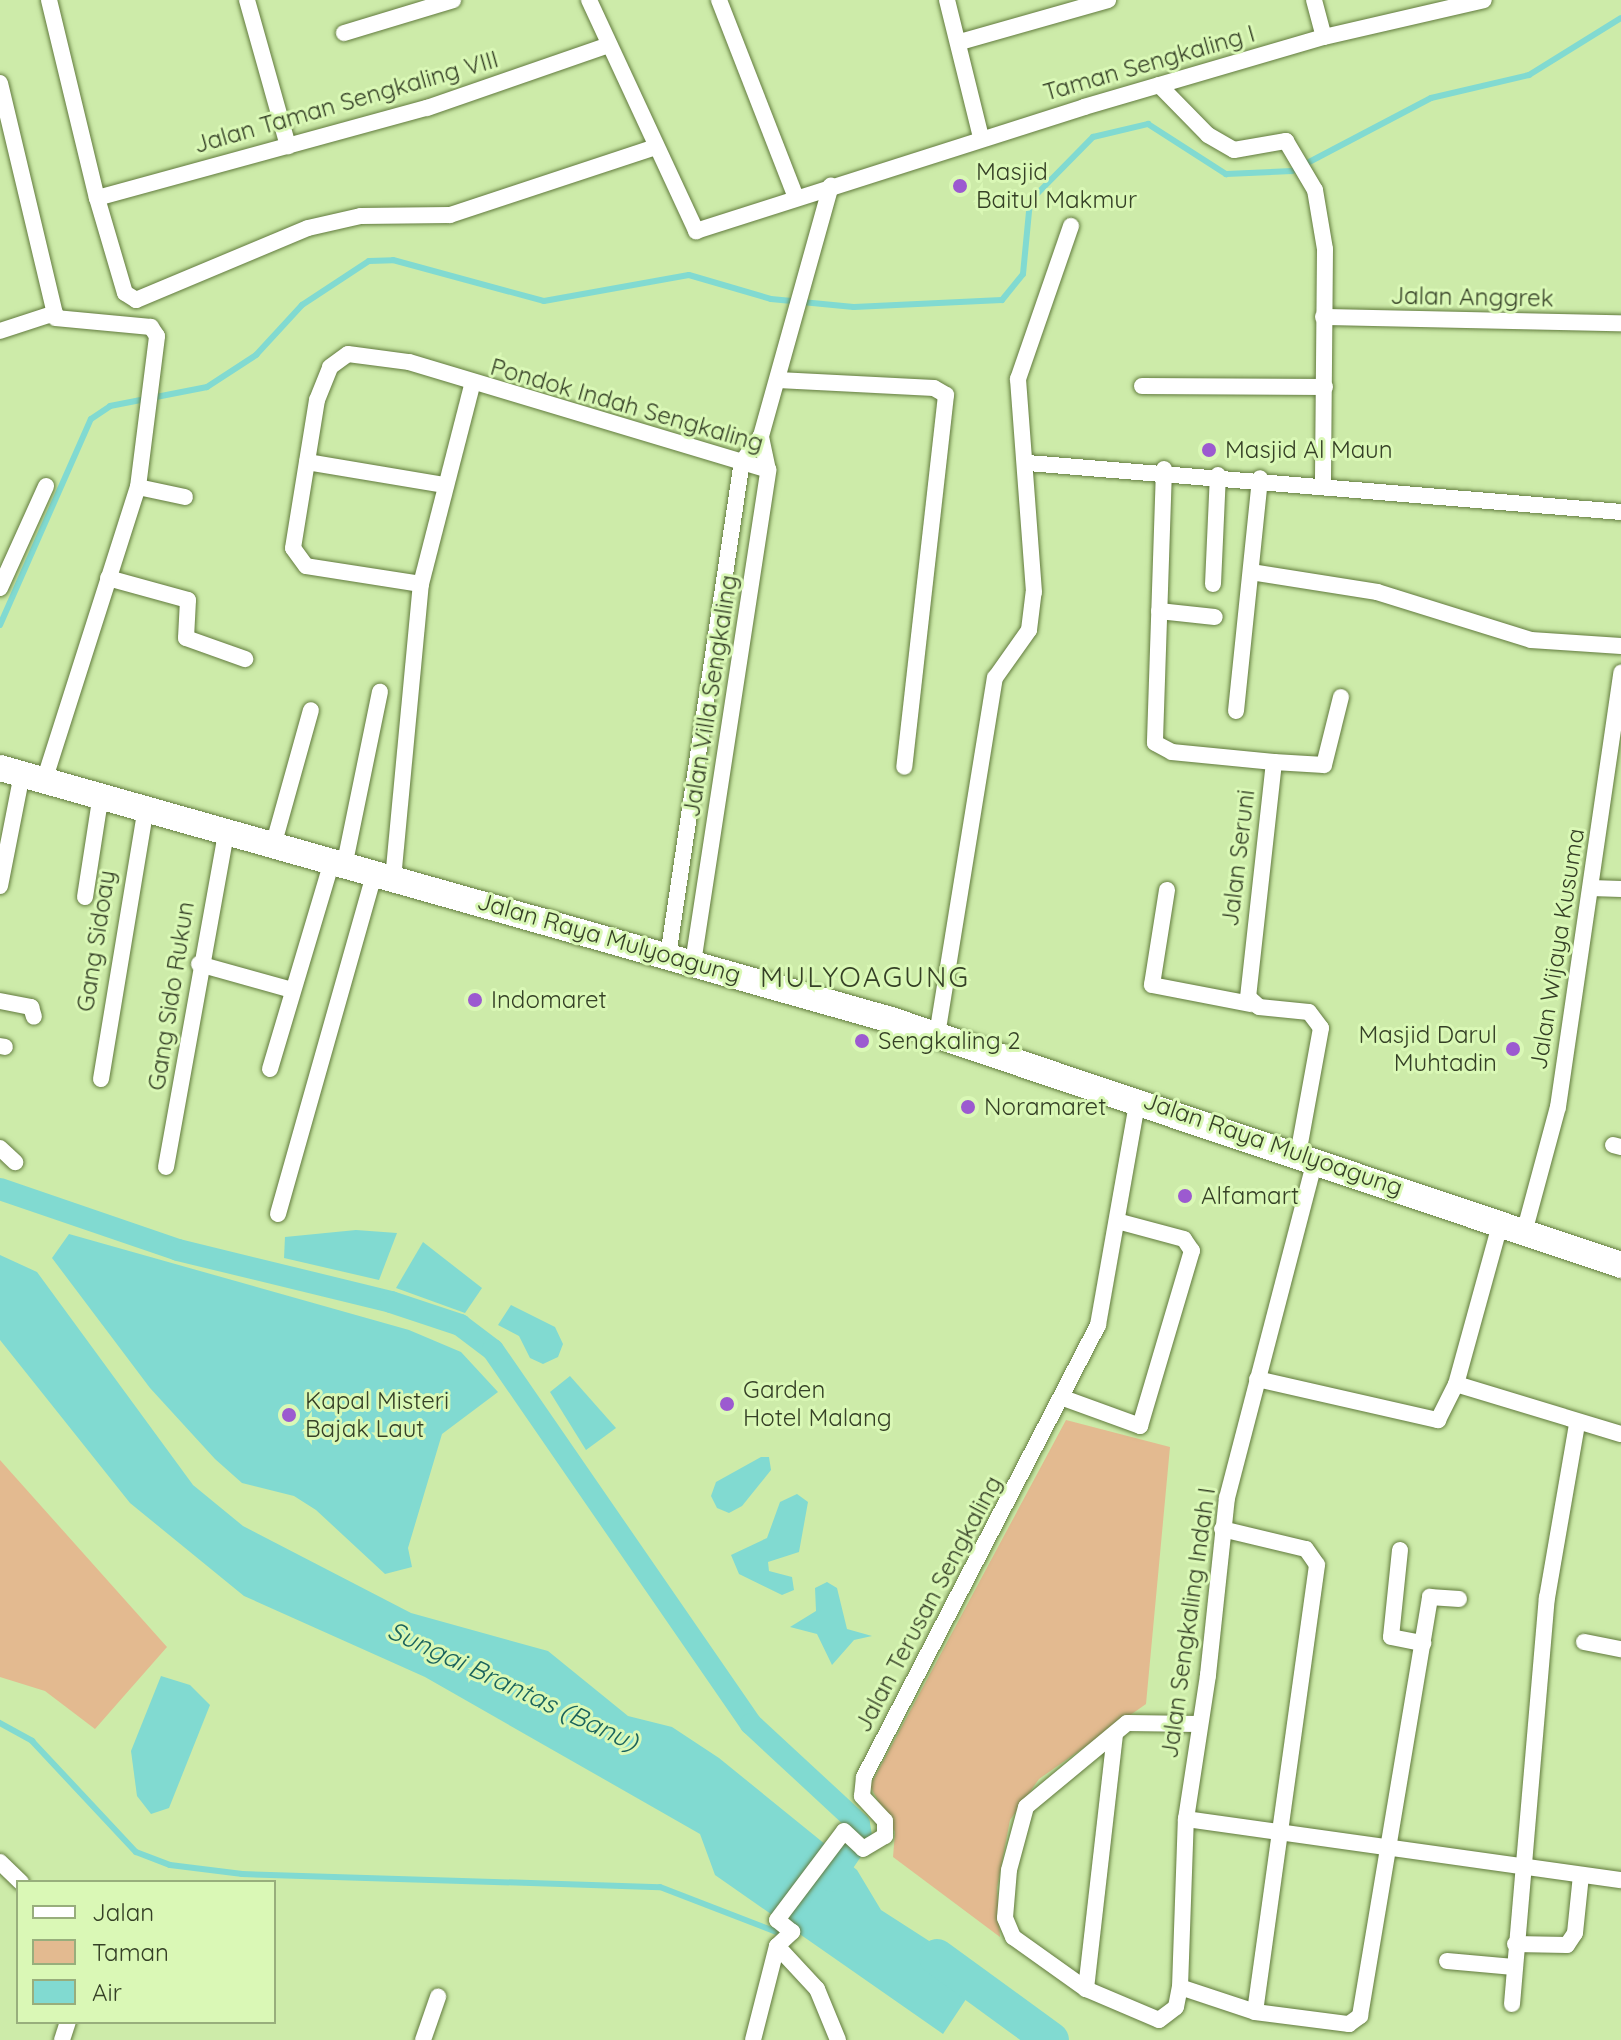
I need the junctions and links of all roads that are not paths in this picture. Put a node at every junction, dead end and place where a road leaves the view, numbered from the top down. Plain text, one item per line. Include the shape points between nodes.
1 (49, 0) edge
2 (247, 0) edge
3 (453, 0) edge
4 (589, 0) edge
5 (719, 0) edge
6 (947, 0) edge
7 (1108, 0) edge
8 (1314, 0) edge
9 (1484, 0) edge
10 (344, 33) dead end
11 (1324, 37) junction
12 (960, 42) junction
13 (606, 46) junction
14 (0, 83) edge
15 (1159, 85) junction
16 (6, 134) edge
17 (981, 137) junction
18 (288, 146) junction
19 (652, 148) junction
20 (831, 186) junction
21 (796, 197) junction
22 (97, 198) junction
23 (1071, 226) dead end
24 (55, 313) junction
25 (1323, 317) junction
26 (1621, 323) edge
27 (0, 331) edge
28 (779, 374) junction
29 (472, 385) junction
30 (1142, 386) dead end
31 (1325, 387) junction
32 (761, 436) junction
33 (307, 462) junction
34 (742, 462) junction
35 (1028, 463) junction
36 (1164, 469) junction
37 (768, 470) junction
38 (1218, 475) junction
39 (1260, 478) junction
40 (445, 485) junction
41 (46, 486) dead end
42 (1323, 486) junction
43 (138, 487) junction
44 (185, 497) dead end
45 (1621, 512) edge
46 (1251, 572) junction
47 (108, 578) junction
48 (421, 584) junction
49 (1213, 584) dead end
50 (0, 588) edge
51 (1159, 611) junction
52 (1215, 617) dead end
53 (1621, 646) edge
54 (245, 659) dead end
55 (1621, 673) edge
56 (380, 692) dead end
57 (1341, 697) dead end
58 (705, 709) junction
59 (311, 710) dead end
60 (1236, 711) dead end
61 (729, 714) junction
62 (1274, 762) junction
63 (904, 767) dead end
64 (22, 774) edge
65 (100, 800) junction
66 (145, 812) junction
67 (226, 833) junction
68 (273, 846) junction
69 (337, 865) junction
70 (384, 876) junction
71 (0, 886) edge
72 (1591, 888) junction
73 (1621, 889) edge
74 (1167, 890) dead end
75 (85, 897) dead end
76 (668, 956) junction
77 (693, 963) junction
78 (199, 964) junction
79 (292, 990) junction
80 (0, 1001) edge
81 (1251, 1004) junction
82 (34, 1017) dead end
83 (937, 1035) junction
84 (270, 1069) dead end
85 (101, 1079) dead end
86 (1138, 1098) junction
87 (0, 1148) edge
88 (1306, 1158) junction
89 (15, 1162) dead end
90 (166, 1167) dead end
91 (278, 1214) dead end
92 (1117, 1221) junction
93 (1513, 1225) junction
94 (1621, 1265) edge
95 (1257, 1379) junction
96 (1456, 1384) junction
97 (1066, 1399) junction
98 (1577, 1424) junction
99 (1621, 1434) edge
100 (1222, 1529) junction
101 (1400, 1550) dead end
102 (1459, 1599) dead end
103 (1584, 1642) dead end
104 (1423, 1643) junction
105 (1621, 1649) edge
106 (1198, 1724) junction
107 (1115, 1736) junction
108 (1186, 1819) junction
109 (1281, 1828) junction
110 (1392, 1844) junction
111 (0, 1862) edge
112 (1521, 1866) junction
113 (1581, 1875) junction
114 (19, 1880) edge
115 (1621, 1880) edge
116 (1515, 1944) junction
117 (777, 1946) junction
118 (1447, 1961) dead end
119 (1514, 1967) junction
120 (1180, 1987) junction
121 (1086, 1989) junction
122 (438, 1997) dead end
123 (1512, 2004) dead end
124 (1255, 2012) junction
125 (423, 2040) edge
126 (753, 2040) edge
127 (838, 2040) edge

1 - 22 street
2 - 18 street
3 - 10 street
4 - 13 street
5 - 21 street
6 - 12 street
7 - 12 street
8 - 11 street
9 - 11 street, Taman Sengkaling I
11 - 15 street, Taman Sengkaling I
12 - 17 street
13 - 18 street, Jalan Taman Sengkaling VIII
13 - 19 street
14 - 16 street
15 - 17 street, Taman Sengkaling I
15 - 25 street via 1208,135 1234,150 1286,141 1315,190 1323,227
16 - 24 street
17 - 20 street, Taman Sengkaling I
18 - 22 street, Jalan Taman Sengkaling VIII
19 - 21 street, Taman Sengkaling I via 696,231
19 - 22 street via 450,215 361,216 308,228 144,299 125,293
20 - 21 street, Taman Sengkaling I
20 - 28 street, Jalan Villa Sengkaling
23 - 35 street via 1018,379
24 - 27 street
24 - 43 street via 151,327 153,387
25 - 26 street, Jalan Anggrek
25 - 31 street
28 - 32 street, Jalan Villa Sengkaling
28 - 63 street via 934,388 946,395
29 - 33 street, Pondok Indah Sengkaling via 374,353 339,358 317,400
29 - 34 street, Pondok Indah Sengkaling
29 - 40 street, Pondok Indah Sengkaling
30 - 31 street
31 - 42 street
32 - 34 street, Jalan Villa Sengkaling
32 - 37 street, Jalan Villa Sengkaling
33 - 40 street
33 - 48 street, Pondok Indah Sengkaling via 292,533 296,558
34 - 37 street, Pondok Indah Sengkaling
34 - 58 street, Jalan Villa Sengkaling
35 - 36 street
35 - 83 street via 1028,637 995,678
36 - 38 street
36 - 51 street, Jalan Seruni
37 - 61 street, Jalan Villa Sengkaling
38 - 39 street
38 - 49 street
39 - 42 street
39 - 46 street
40 - 48 street, Pondok Indah Sengkaling
41 - 50 street
42 - 45 street
43 - 44 street
43 - 47 street
46 - 53 street via 1377,592 1531,640
46 - 60 street
47 - 54 street via 188,600 186,638
47 - 64 street
48 - 70 street, Pondok Indah Sengkaling
51 - 52 street
51 - 62 street, Jalan Seruni via 1153,732 1159,749
55 - 72 street, Jalan Wijaya Kusuma
56 - 69 street
57 - 62 street via 1324,765
58 - 61 street
58 - 76 street, Jalan Villa Sengkaling
59 - 68 street
61 - 77 street, Jalan Villa Sengkaling
62 - 81 street, Jalan Seruni via 1247,987
64 - 65 main road, Jalan Raya Mulyoagung
64 - 71 street
65 - 66 main road, Jalan Raya Mulyoagung
65 - 75 street
66 - 67 main road, Jalan Raya Mulyoagung
66 - 85 street, Gang Sidoay
67 - 68 main road, Jalan Raya Mulyoagung
67 - 78 street, Gang Sido Rukun
68 - 69 main road, Jalan Raya Mulyoagung
69 - 70 main road, Jalan Raya Mulyoagung
69 - 79 street
70 - 76 main road, Jalan Raya Mulyoagung
70 - 91 street, Pondok Indah Sengkaling
72 - 73 street
72 - 93 street, Jalan Wijaya Kusuma via 1558,1107
74 - 81 street via 1152,985
76 - 77 main road, Jalan Raya Mulyoagung
77 - 83 main road, Jalan Raya Mulyoagung
78 - 79 street
78 - 90 street, Gang Sido Rukun
79 - 84 street
80 - 82 street via 31,1007
81 - 88 street via 1309,1012 1321,1028
83 - 86 main road, Jalan Raya Mulyoagung
86 - 88 main road, Jalan Raya Mulyoagung
86 - 92 street, Jalan Terusan Sengkaling
87 - 89 street
88 - 93 main road, Jalan Raya Mulyoagung
88 - 95 street, Jalan Sengkaling Indah I
92 - 97 street, Jalan Terusan Sengkaling via 1107,1300
92 - 97 street via 1184,1239 1192,1251 1140,1426
93 - 94 main road, Jalan Raya Mulyoagung
93 - 96 street, Jalan Wijaya Kusuma
95 - 96 street, Jalan Wijaya Kusuma via 1438,1420
95 - 100 street, Jalan Sengkaling Indah I
96 - 98 street
97 - 117 street, Jalan Terusan Sengkaling via 864,1777 865,1804 887,1827 877,1846 863,1849 844,1836 783,1925
98 - 99 street
98 - 112 street via 1547,1598
100 - 106 street, Jalan Sengkaling Indah I
100 - 109 street via 1306,1549 1317,1565
101 - 104 street via 1391,1637
102 - 104 street via 1431,1595
103 - 105 street
104 - 110 street
106 - 107 street via 1141,1720
106 - 108 street, Jalan Sengkaling Indah I
107 - 121 street
107 - 121 street via 1026,1807 1009,1870 1007,1930
108 - 109 street
108 - 120 street, Jalan Sengkaling Indah I
109 - 110 street
109 - 124 street
110 - 112 street
110 - 124 street via 1360,2016 1349,2024
111 - 114 street
112 - 113 street
112 - 116 street
113 - 115 street
113 - 116 street via 1575,1933 1567,1945
116 - 119 street
117 - 126 street
117 - 127 street via 817,1989
118 - 119 street
119 - 123 street
120 - 121 street, Jalan Sengkaling Indah I via 1176,2007 1159,2020
120 - 124 street
122 - 125 street

